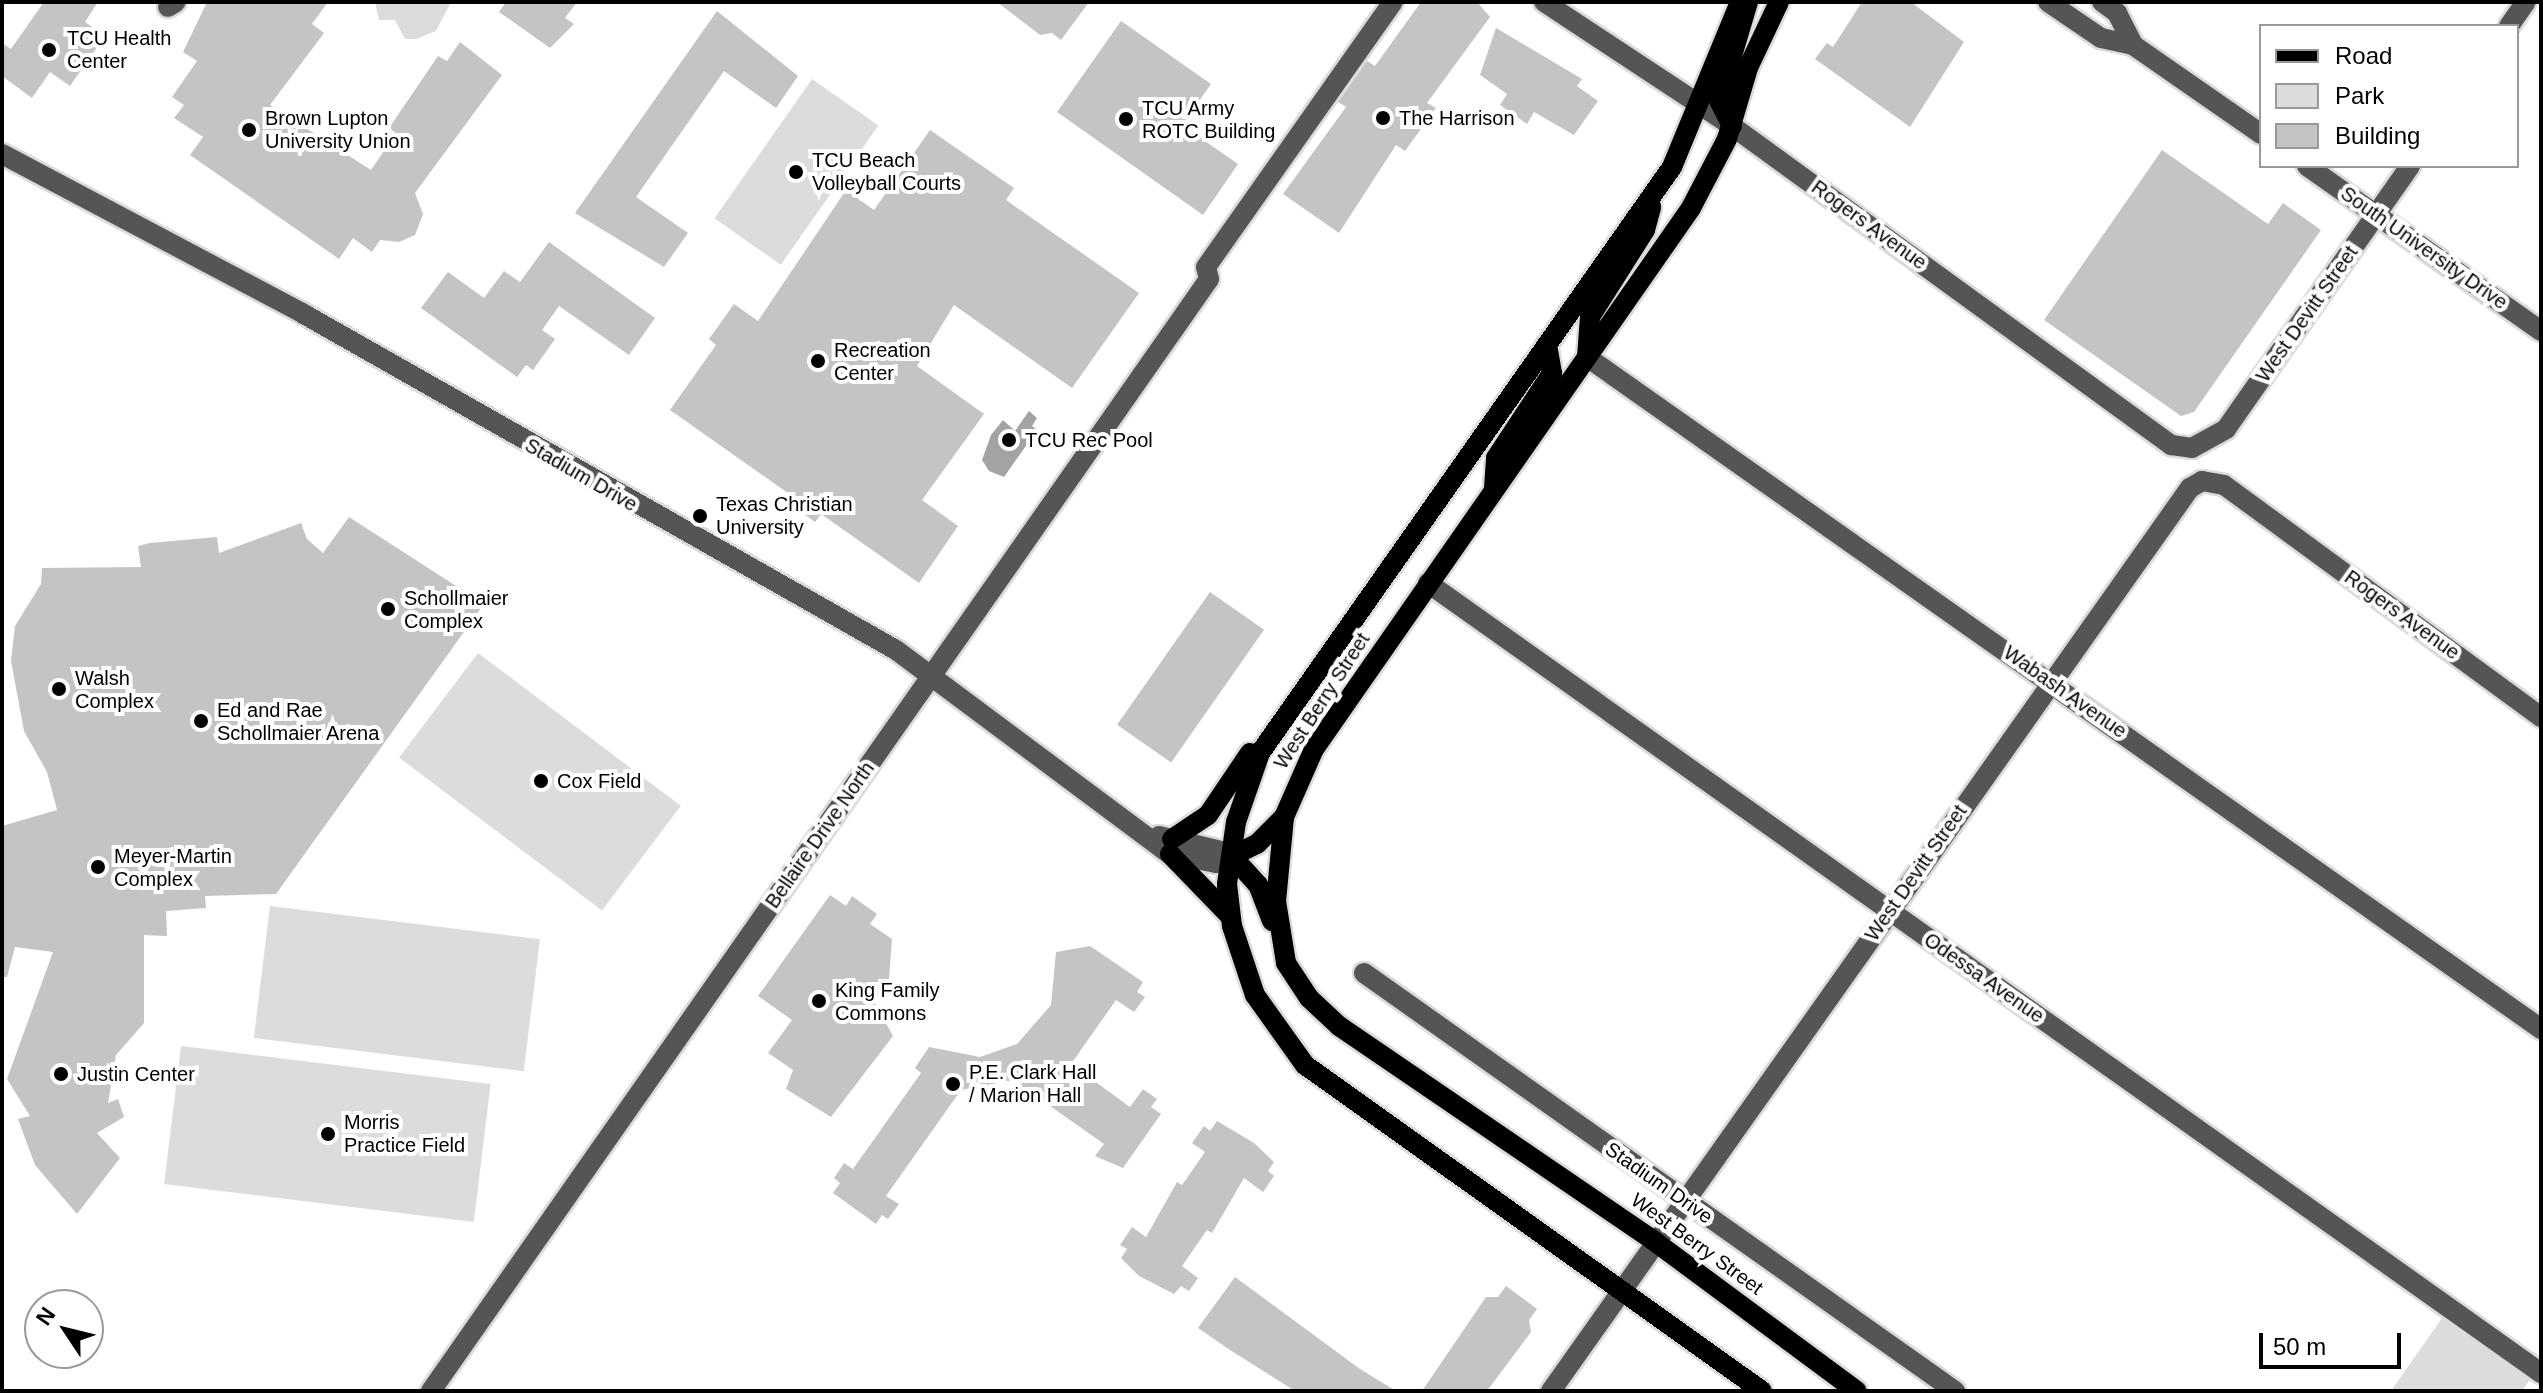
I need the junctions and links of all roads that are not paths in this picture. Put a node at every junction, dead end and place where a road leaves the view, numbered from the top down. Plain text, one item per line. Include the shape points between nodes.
1 (1393, 2) edge
2 (1544, 2) edge
3 (1740, 2) edge
4 (1748, 2) edge
5 (1779, 2) edge
6 (2048, 2) edge
7 (2102, 2) edge
8 (2526, 2) edge
9 (2510, 24) edge
10 (2133, 45) junction
11 (1698, 108) junction
12 (1732, 126) junction
13 (2259, 133) edge
14 (2, 154) edge
15 (2310, 168) edge
16 (2409, 168) edge
17 (1655, 191) junction
18 (2377, 214) junction
19 (2541, 331) edge
20 (1547, 344) junction
21 (1587, 357) junction
22 (2192, 448) joint
23 (2224, 485) joint
24 (1494, 488) junction
25 (1428, 583) junction
26 (930, 676) junction
27 (2051, 683) junction
28 (1305, 685) junction
29 (2541, 717) edge
30 (1284, 817) junction
31 (1171, 846) junction
32 (1232, 856) junction
33 (1889, 911) junction
34 (1230, 916) junction
35 (1279, 937) junction
36 (1364, 973) dead end
37 (2541, 1029) edge
38 (1685, 1201) junction
39 (1654, 1241) junction
40 (1622, 1289) junction
41 (2541, 1373) edge
42 (431, 1391) edge
43 (1551, 1391) edge
44 (1762, 1391) edge
45 (1857, 1391) edge
46 (1955, 1391) edge

1 - 26 street, Bellaire Drive North via 1206,267 1209,279
2 - 11 street, Rogers Avenue
3 - 11 main road, West Berry Street
4 - 12 main road via 1719,100
5 - 12 main road, West Berry Street via 1748,68
6 - 10 street via 2101,38
7 - 10 street via 2117,13
8 - 9 street
10 - 13 street
11 - 12 street, Rogers Avenue
11 - 17 main road, West Berry Street
12 - 21 main road, West Berry Street via 1691,208
12 - 22 street, Rogers Avenue via 2171,445
14 - 26 street, Stadium Drive via 302,313 896,650
15 - 18 street, South University Drive
16 - 18 street, West Devitt Street
17 - 20 main road, West Berry Street
17 - 21 main road via 1645,230 1590,317
18 - 19 street, South University Drive
18 - 22 street, West Devitt Street via 2226,429
20 - 24 main road via 1552,373 1496,458
20 - 28 main road, West Berry Street
21 - 24 main road, West Berry Street
21 - 27 street, Wabash Avenue
23 - 27 street, West Devitt Street via 2202,481 2181,497
23 - 29 street, Rogers Avenue
24 - 25 main road, West Berry Street
25 - 30 main road, West Berry Street via 1314,749
25 - 33 street, Odessa Avenue
26 - 31 street, Stadium Drive via 1137,832
26 - 42 street, Bellaire Drive North
27 - 33 street, West Devitt Street
27 - 37 street, Wabash Avenue
28 - 31 main road via 1208,815
28 - 32 main road, West Berry Street via 1246,784
30 - 32 main road via 1257,844
30 - 35 main road, West Berry Street
31 - 32 street, Stadium Drive via 1216,863
31 - 34 main road
32 - 34 main road, West Berry Street
32 - 35 main road via 1258,885
33 - 38 street, West Devitt Street
33 - 41 street, Odessa Avenue
34 - 40 main road, West Berry Street via 1255,995 1305,1065
35 - 39 main road, West Berry Street via 1299,985 1339,1026
36 - 38 street, Stadium Drive
38 - 39 street, West Devitt Street
38 - 46 street, Stadium Drive
39 - 40 street, West Devitt Street
39 - 45 main road, West Berry Street
40 - 43 street, West Devitt Street
40 - 44 main road, West Berry Street

